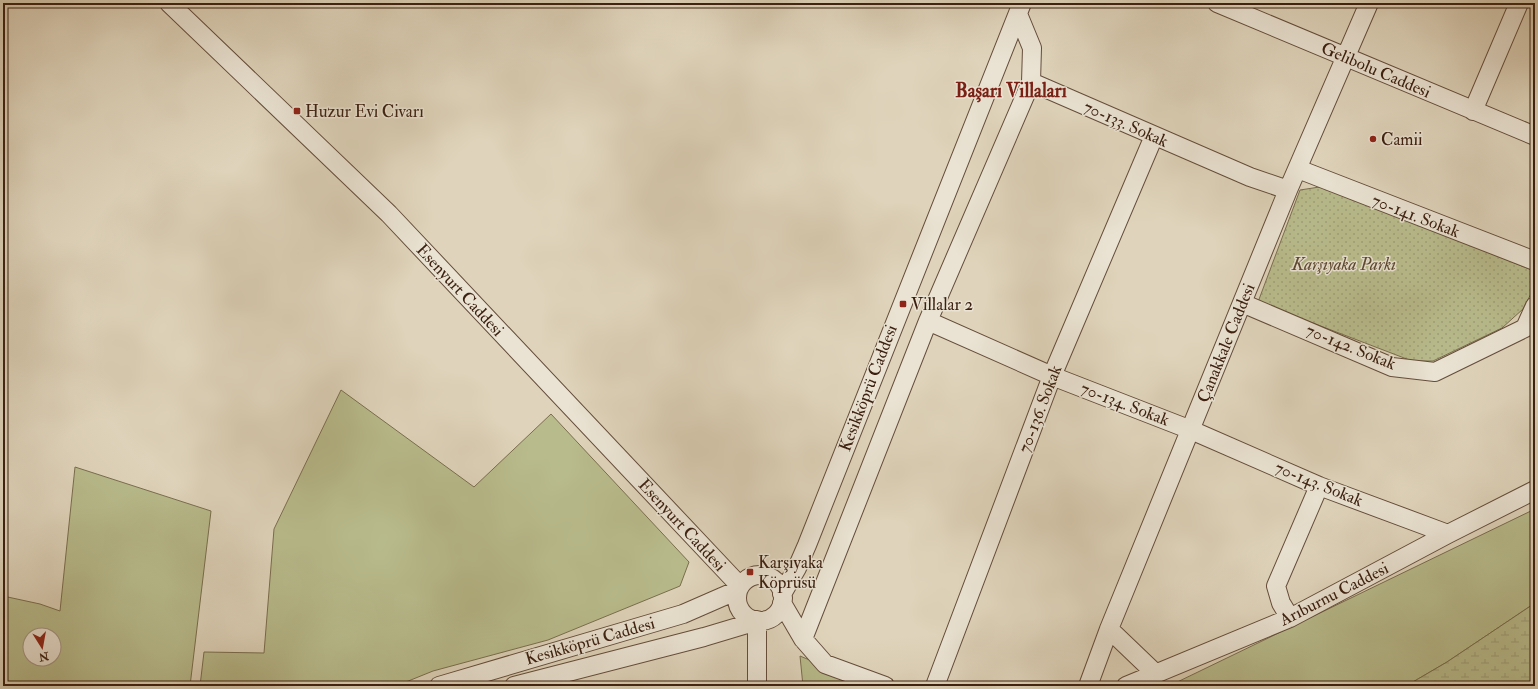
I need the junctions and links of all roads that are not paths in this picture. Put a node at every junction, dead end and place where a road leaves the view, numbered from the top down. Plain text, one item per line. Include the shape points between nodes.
1 (169, 3) edge
2 (1217, 3) edge
3 (1369, 3) edge
4 (1519, 3) edge
5 (1020, 9) edge
6 (1346, 57) junction
7 (1031, 82) junction
8 (1473, 110) junction
9 (1154, 136) junction
10 (1535, 136) edge
11 (1298, 169) junction
12 (1288, 190) junction
13 (1535, 261) edge
14 (904, 298) junction
15 (1242, 303) junction
16 (1535, 306) edge
17 (896, 319) junction
18 (928, 320) junction
19 (1052, 376) junction
20 (1191, 430) junction
21 (1319, 486) junction
22 (1535, 490) edge
23 (1448, 534) junction
24 (739, 588) junction
25 (782, 598) junction
26 (1290, 618) junction
27 (757, 620) junction
28 (1109, 629) junction
29 (803, 638) junction
30 (1156, 674) junction
31 (438, 686) edge
32 (514, 686) edge
33 (757, 686) edge
34 (885, 686) edge
35 (935, 686) edge
36 (1088, 686) edge
37 (1126, 686) edge

1 - 24 street, Esenyurt Caddesi via 389,214
2 - 6 street, Gelibolu Caddesi
3 - 6 street, Çanakkale Caddesi
4 - 8 street
5 - 7 street via 1032,48
5 - 14 street, Kesikköprü Caddesi
6 - 8 street, Gelibolu Caddesi
6 - 11 street, Çanakkale Caddesi
7 - 9 street, 70-133. Sokak
7 - 18 street, Kesikköprü Caddesi
8 - 10 street, Gelibolu Caddesi
9 - 12 street, 70-133. Sokak
9 - 19 street, 70-136. Sokak
11 - 12 street, Çanakkale Caddesi
11 - 13 street, 70-141. Sokak
12 - 15 street, Çanakkale Caddesi
14 - 17 street, Kesikköprü Caddesi
14 - 18 street
15 - 16 street, 70-142. Sokak via 1392,366 1435,372 1525,328
15 - 20 street, Çanakkale Caddesi
17 - 18 street
17 - 25 street, Kesikköprü Caddesi via 797,568
18 - 19 street, 70-134. Sokak
18 - 29 street, Kesikköprü Caddesi
19 - 20 street, 70-134. Sokak
19 - 35 street, 70-136. Sokak
20 - 21 street, 70-143. Sokak
20 - 28 street, Çanakkale Caddesi
21 - 23 street, 70-143. Sokak
21 - 26 street via 1276,586 1281,603
22 - 23 street, Arıburnu Caddesi
23 - 26 street, Arıburnu Caddesi
24 - 25 street via 747,579 762,575 776,582
24 - 27 street via 737,599 741,610 746,616
24 - 31 street, Kesikköprü Caddesi via 683,614
25 - 27 street via 778,611 765,620
25 - 29 street
26 - 30 street, Arıburnu Caddesi
27 - 32 street, Kesikköprü Caddesi via 704,637
27 - 33 street
28 - 30 street
28 - 36 street, Çanakkale Caddesi
29 - 34 street via 825,664
30 - 37 street, Arıburnu Caddesi

